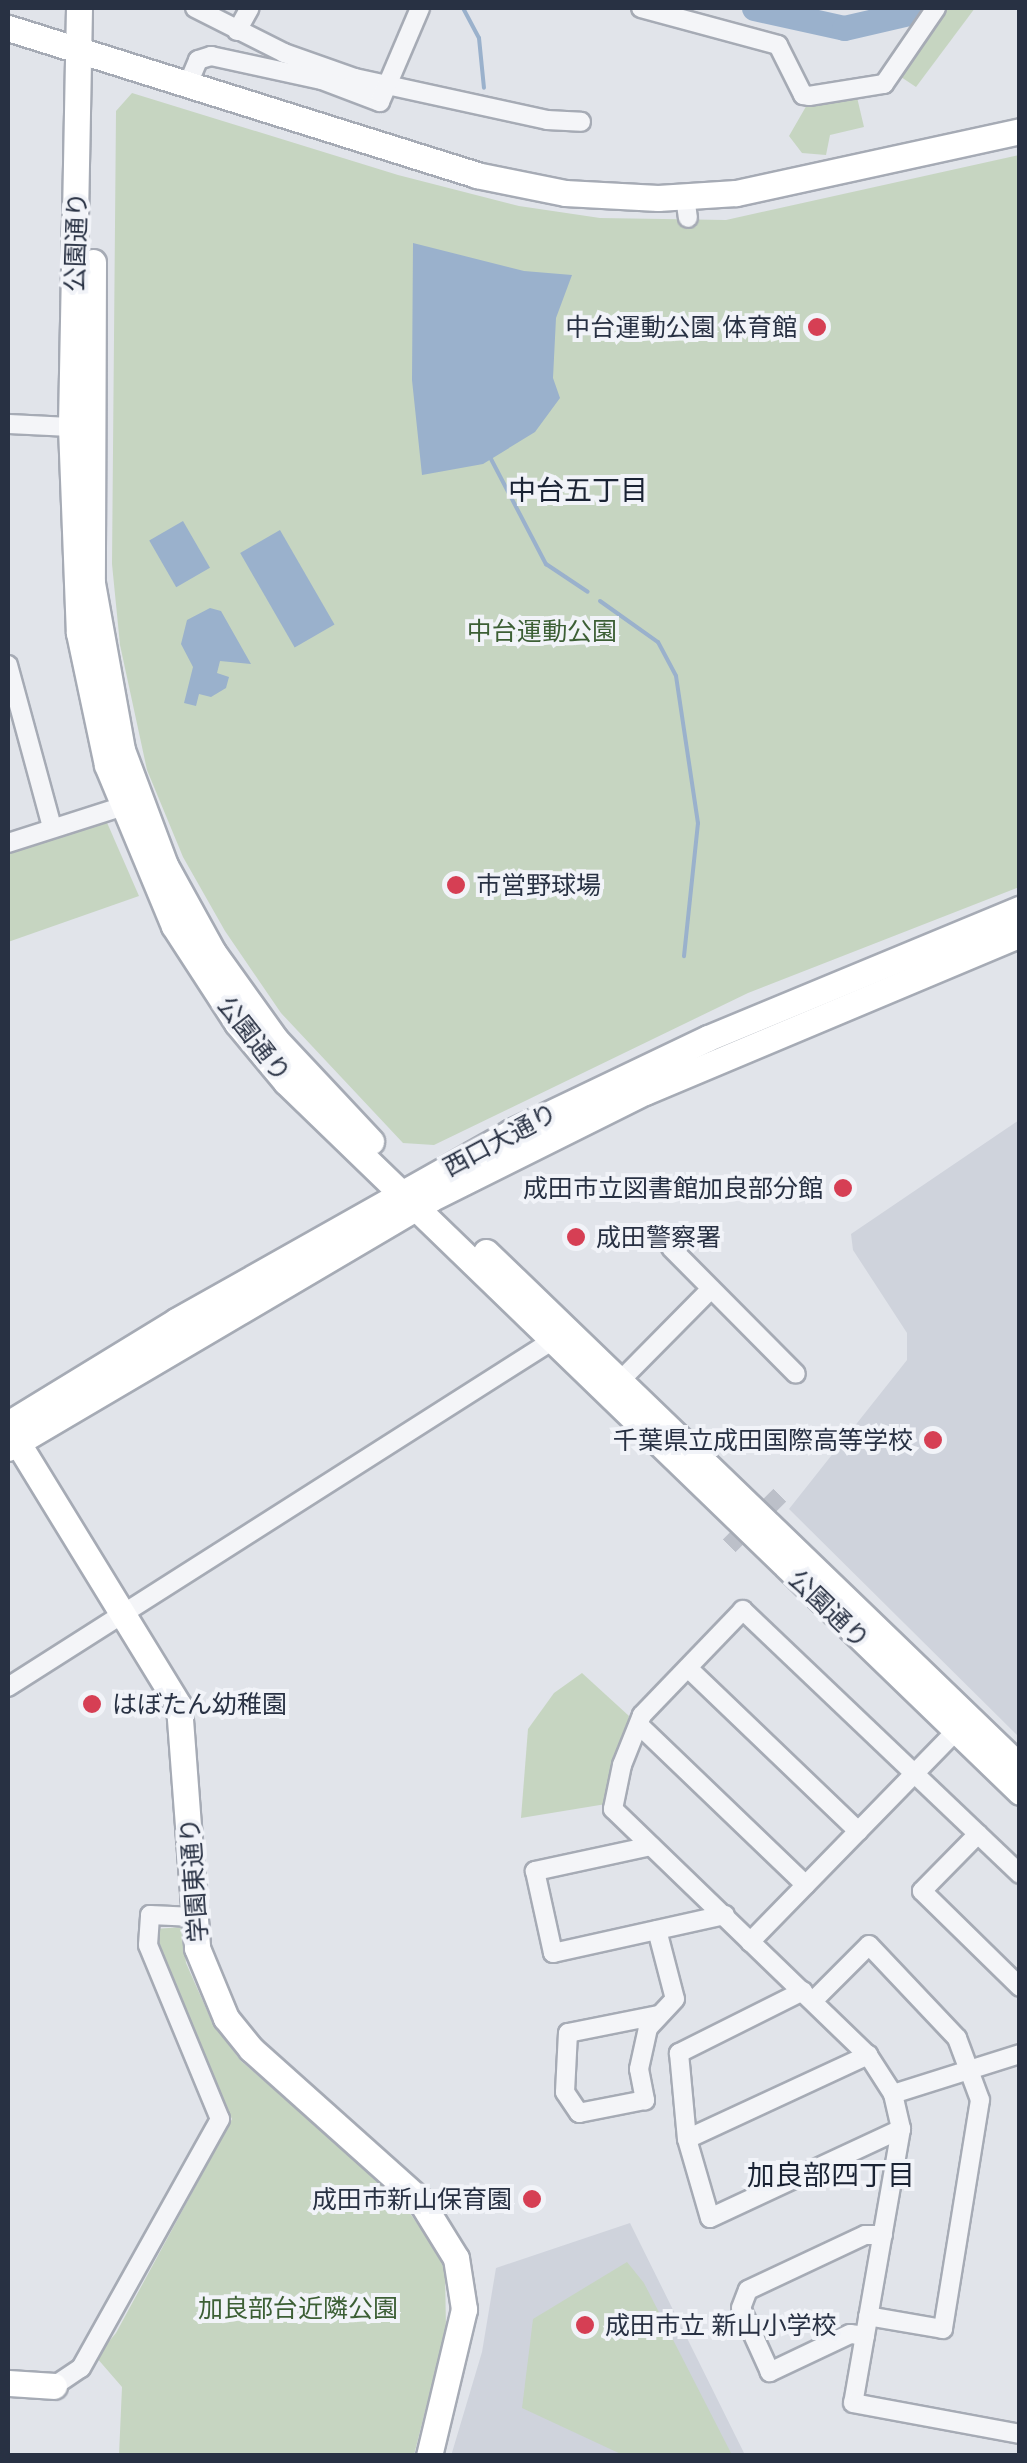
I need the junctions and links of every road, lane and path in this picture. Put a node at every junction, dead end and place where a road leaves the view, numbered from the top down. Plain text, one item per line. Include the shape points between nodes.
1 (79, 8) edge
2 (97, 8) edge
3 (195, 8) edge
4 (250, 8) edge
5 (420, 8) edge
6 (641, 8) edge
7 (936, 8) edge
8 (8, 28) edge
9 (237, 31) junction
10 (90, 54) junction
11 (188, 84) junction
12 (391, 86) junction
13 (581, 122) dead end
14 (1020, 131) edge
15 (8, 424) edge
16 (71, 427) junction
17 (8, 665) edge
18 (11, 701) edge
19 (130, 804) junction
20 (52, 828) junction
21 (8, 843) edge
22 (1020, 909) edge
23 (1020, 934) edge
24 (416, 1196) junction
25 (671, 1248) dead end
26 (711, 1289) junction
27 (552, 1340) junction
28 (796, 1374) dead end
29 (613, 1387) junction
30 (10, 1435) edge
31 (123, 1613) junction
32 (688, 1668) junction
33 (8, 1687) edge
34 (962, 1724) junction
35 (638, 1725) junction
36 (1020, 1767) edge
37 (914, 1774) junction
38 (1020, 1792) edge
39 (858, 1831) junction
40 (978, 1834) junction
41 (651, 1846) junction
42 (1020, 1874) edge
43 (806, 1885) junction
44 (725, 1916) junction
45 (195, 1917) junction
46 (657, 1930) junction
47 (750, 1942) junction
48 (1020, 1987) edge
49 (808, 1996) junction
50 (658, 2015) junction
51 (1020, 2054) edge
52 (868, 2055) junction
53 (971, 2070) junction
54 (893, 2094) junction
55 (901, 2129) junction
56 (687, 2139) junction
57 (882, 2234) junction
58 (868, 2316) junction
59 (865, 2336) junction
60 (8, 2383) edge
61 (54, 2386) joint
62 (1020, 2434) edge
63 (430, 2456) edge

1 - 10 street, 公園通り
2 - 10 street, 公園通り
3 - 9 street
4 - 9 street
5 - 12 street
6 - 7 street via 773,42 802,95 809,96 884,84
8 - 10 street
9 - 12 street
10 - 11 street
10 - 16 street, 公園通り
10 - 19 street, 公園通り via 92,582
11 - 12 street via 198,60 211,56 322,80 372,102 386,97
11 - 14 street via 520,196 686,208
12 - 13 street
15 - 16 street
16 - 19 street, 公園通り via 79,633 95,726
17 - 18 street
18 - 20 street
19 - 20 street
19 - 24 street, 公園通り via 240,995
20 - 21 street
22 - 24 street, 西口大通り via 708,1038
23 - 24 street, 西口大通り via 825,1011
24 - 27 street, 公園通り
24 - 29 street, 公園通り
24 - 30 street, 西口大通り
25 - 26 street
26 - 28 street
26 - 29 street
27 - 29 street, 公園通り
27 - 31 street
29 - 34 street, 公園通り
30 - 31 street, 学園東通り
31 - 33 street
31 - 45 street, 学園東通り via 179,1706
32 - 35 street
32 - 37 street via 743,1610
32 - 39 street
34 - 36 street, 公園通り
34 - 37 street
34 - 38 street, 公園通り
35 - 41 street via 613,1809
35 - 43 street
37 - 39 street
37 - 40 street
39 - 43 street
40 - 42 street
40 - 48 street via 922,1891
41 - 44 street
41 - 46 street via 535,1871 553,1953
43 - 47 street
44 - 46 street
44 - 47 street
45 - 61 street via 150,1915 148,1945 220,2119 80,2368
45 - 63 street, 学園東通り via 208,1981 239,2038 420,2200 449,2244 464,2309
46 - 50 street via 675,1999
47 - 49 street
49 - 52 street
49 - 53 street via 869,1945 944,2020
49 - 56 street via 679,2053
50 - 50 street via 568,2033 565,2092 579,2113 645,2100 642,2046
51 - 53 street
52 - 54 street
52 - 56 street
53 - 54 street
53 - 58 street via 982,2116 944,2329
54 - 55 street
55 - 56 street via 710,2218
55 - 57 street
57 - 58 street
57 - 59 street via 866,2235 748,2290 740,2308 770,2372 850,2334
58 - 59 street
59 - 62 street via 853,2403
60 - 61 street

